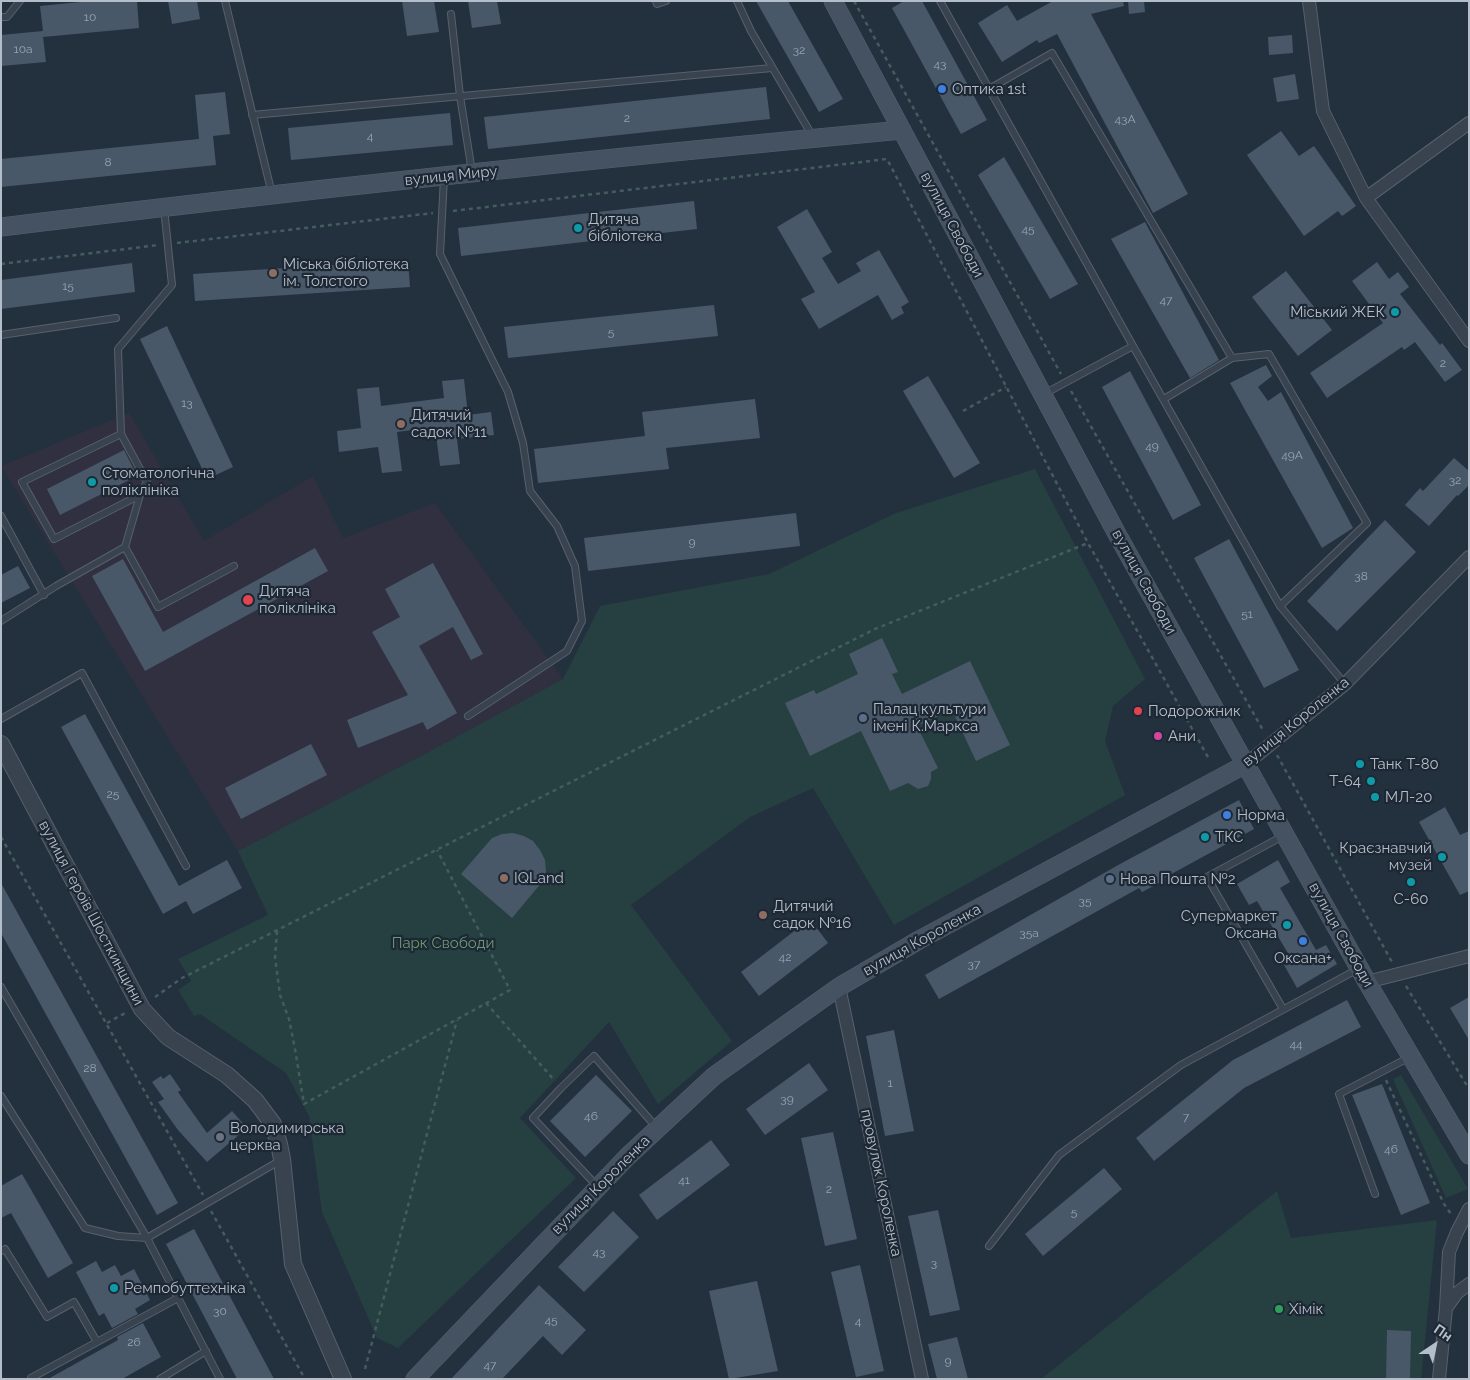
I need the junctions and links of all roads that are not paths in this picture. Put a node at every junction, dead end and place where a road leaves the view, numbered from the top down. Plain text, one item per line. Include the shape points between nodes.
1 (20, 1) edge
2 (225, 1) edge
3 (656, 1) edge
4 (666, 1) edge
5 (737, 1) edge
6 (833, 1) edge
7 (940, 1) edge
8 (1309, 1) edge
9 (451, 14) dead end
10 (1, 17) edge
11 (772, 68) junction
12 (989, 89) junction
13 (460, 96) junction
14 (252, 115) junction
15 (1469, 123) edge
16 (902, 130) junction
17 (814, 138) junction
18 (472, 173) junction
19 (444, 176) junction
20 (272, 195) junction
21 (1366, 198) junction
22 (164, 207) junction
23 (1, 227) edge
24 (116, 318) dead end
25 (1, 335) edge
26 (1469, 341) edge
27 (1133, 346) junction
28 (1232, 358) junction
29 (1043, 395) junction
30 (1164, 399) junction
31 (121, 434) junction
32 (140, 495) junction
33 (1, 516) edge
34 (125, 547) junction
35 (1469, 558) edge
36 (234, 566) dead end
37 (44, 594) junction
38 (1280, 606) junction
39 (1, 621) edge
40 (1345, 684) junction
41 (468, 716) dead end
42 (1, 719) edge
43 (1, 744) edge
44 (1246, 764) junction
45 (1285, 834) junction
46 (186, 866) dead end
47 (1469, 956) edge
48 (1363, 975) junction
49 (1, 987) edge
50 (839, 988) junction
51 (1283, 1009) junction
52 (1411, 1057) junction
53 (1, 1096) edge
54 (658, 1128) junction
55 (1469, 1155) edge
56 (282, 1160) junction
57 (598, 1187) junction
58 (1376, 1194) dead end
59 (1469, 1209) edge
60 (147, 1238) junction
61 (989, 1246) dead end
62 (1, 1251) edge
63 (1469, 1284) edge
64 (178, 1298) junction
65 (1446, 1308) junction
66 (97, 1342) junction
67 (206, 1351) junction
68 (920, 1377) edge
69 (31, 1378) edge
70 (160, 1379) edge
71 (220, 1379) edge
72 (343, 1379) edge
73 (415, 1379) edge
74 (1439, 1379) edge

1 - 10 lane via 7,17
2 - 14 lane
3 - 4 lane via 657,4
5 - 11 lane
6 - 16 main road, вулиця Свободи
7 - 12 lane
8 - 21 street via 1324,111
9 - 13 lane
11 - 13 lane
11 - 17 lane
12 - 27 lane
12 - 28 lane via 1052,53
13 - 14 lane
13 - 18 lane
14 - 20 lane
15 - 21 street
16 - 17 main road, вулиця Миру
16 - 29 main road, вулиця Свободи
17 - 18 main road, вулиця Миру
18 - 19 main road, вулиця Миру
19 - 20 main road, вулиця Миру
19 - 41 lane via 440,254 508,392 523,443 530,491 557,526 575,566 582,622 567,651
20 - 22 main road, вулиця Миру
21 - 26 street
22 - 23 main road, вулиця Миру
22 - 31 lane via 172,285 118,349
24 - 25 lane
27 - 29 lane
27 - 30 lane
28 - 30 lane
28 - 38 lane via 1269,354 1367,523
29 - 44 main road, вулиця Свободи
30 - 38 lane
31 - 32 lane via 147,482
31 - 32 lane via 22,482 54,539
32 - 34 lane
33 - 37 lane
34 - 36 lane via 158,607
34 - 37 lane
35 - 40 street, вулиця Короленка
37 - 39 lane
38 - 40 lane
40 - 44 street, вулиця Короленка
42 - 46 lane via 82,673
43 - 56 street, вулиця Героїв Шосткинщини via 142,1009 168,1037 227,1075 255,1100 273,1124
44 - 45 main road, вулиця Свободи
44 - 50 main road, вулиця Короленка via 919,940
45 - 48 main road, вулиця Свободи
45 - 51 lane via 1207,877
47 - 48 street via 1399,974
48 - 51 lane
48 - 52 main road, вулиця Свободи
49 - 60 lane
50 - 54 main road, вулиця Короленка via 714,1076
50 - 68 street, провулок Короленка
51 - 61 lane via 1181,1065 1059,1155
52 - 55 main road, вулиця Свободи
52 - 58 lane via 1339,1094
53 - 60 lane via 85,1228 118,1236
54 - 57 main road, вулиця Короленка
54 - 57 lane via 594,1056 561,1088 533,1118
56 - 60 lane
56 - 72 street, вулиця Героїв Шосткинщини via 293,1264
57 - 73 main road, вулиця Короленка
59 - 65 street via 1449,1252
60 - 64 lane
62 - 66 lane via 5,1249 47,1317 74,1302
63 - 65 street
64 - 66 lane
64 - 67 lane
65 - 74 street
66 - 69 lane
67 - 70 lane
67 - 71 lane

